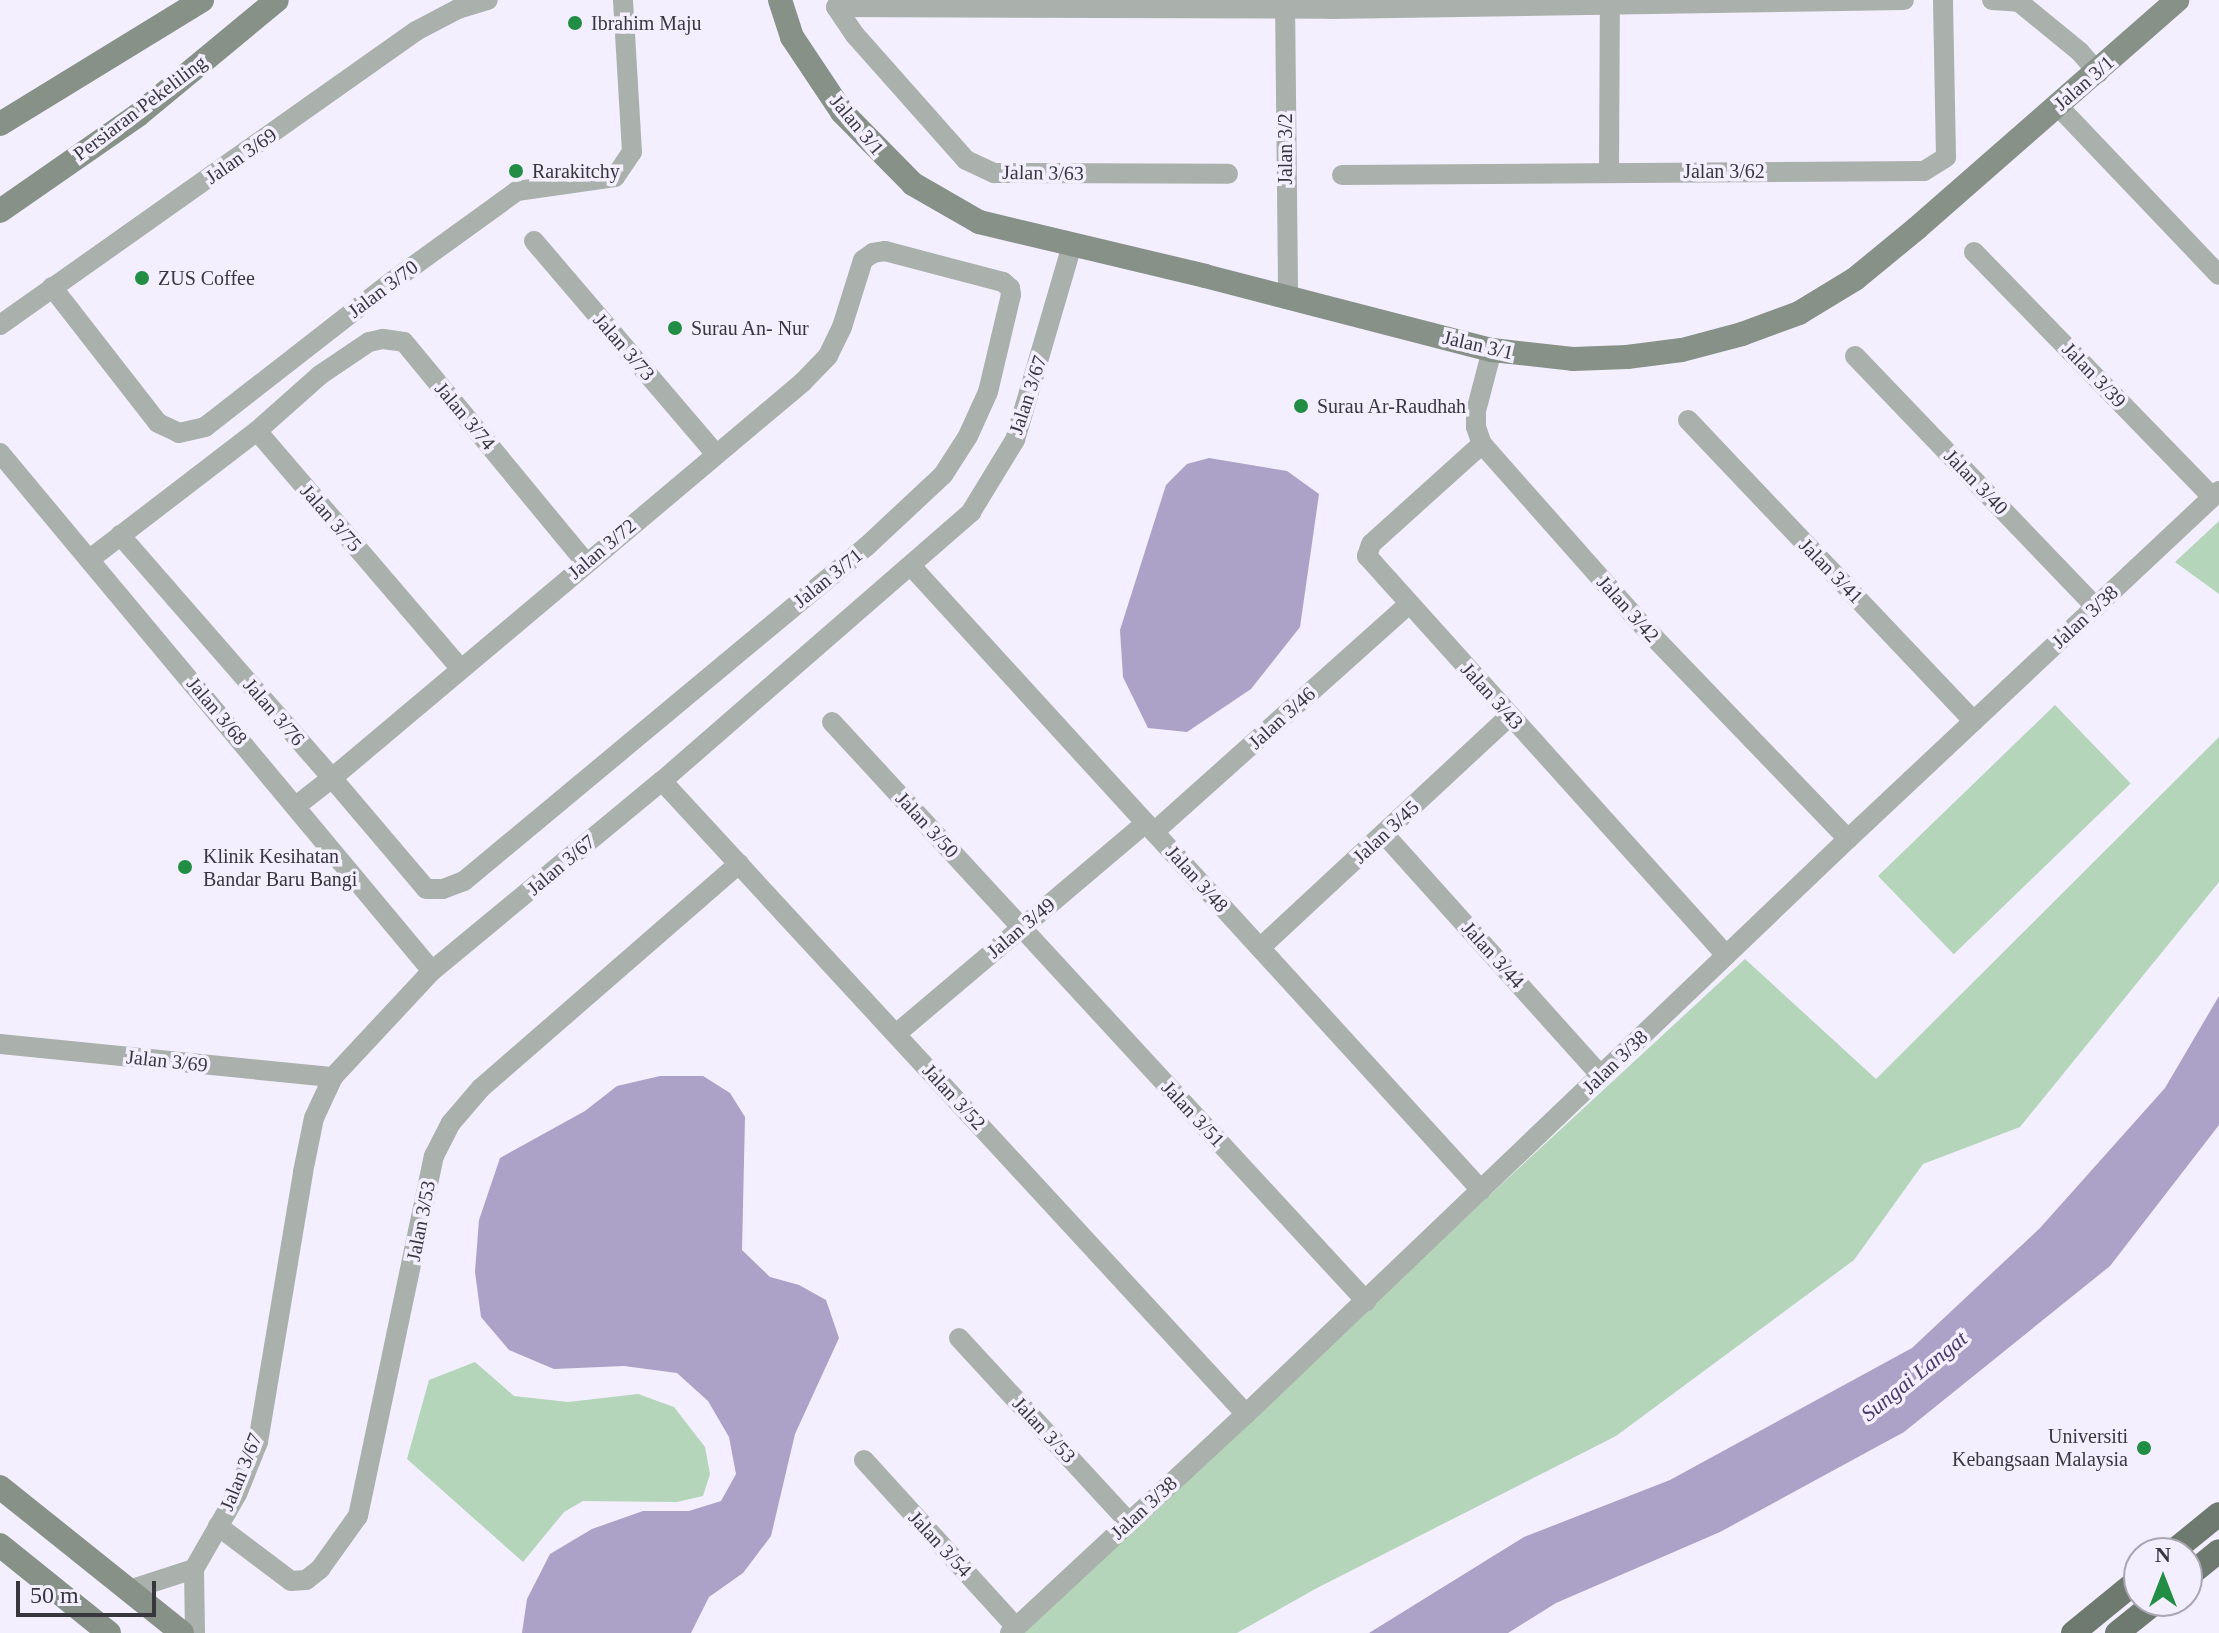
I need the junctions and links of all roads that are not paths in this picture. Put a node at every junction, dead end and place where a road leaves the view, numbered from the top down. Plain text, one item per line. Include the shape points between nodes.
1 (202, 0) edge
2 (277, 0) edge
3 (488, 0) edge
4 (623, 0) edge
5 (780, 0) edge
6 (1904, 0) edge
7 (1943, 0) edge
8 (1992, 0) edge
9 (2177, 0) edge
10 (1808, 1) edge
11 (836, 3) edge
12 (1285, 5) edge
13 (1610, 5) junction
14 (2098, 73) junction
15 (2058, 106) junction
16 (0, 124) edge
17 (1609, 172) junction
18 (1228, 174) dead end
19 (1342, 175) dead end
20 (0, 211) edge
21 (534, 241) dead end
22 (1072, 245) junction
23 (1974, 252) dead end
24 (863, 260) joint
25 (2219, 275) edge
26 (52, 287) junction
27 (1288, 297) junction
28 (0, 325) edge
29 (1492, 350) junction
30 (1855, 356) dead end
31 (1688, 420) dead end
32 (257, 431) junction
33 (1482, 444) junction
34 (0, 453) edge
35 (715, 453) junction
36 (2216, 494) edge
37 (120, 535) junction
38 (90, 559) junction
39 (586, 563) junction
40 (912, 567) junction
41 (1409, 604) junction
42 (2096, 607) junction
43 (461, 669) junction
44 (1510, 716) junction
45 (1974, 721) junction
46 (832, 722) dead end
47 (332, 778) junction
48 (662, 781) junction
49 (296, 806) junction
50 (1150, 827) junction
51 (1384, 834) junction
52 (1848, 839) junction
53 (739, 864) junction
54 (426, 889) joint
55 (1021, 927) junction
56 (1260, 948) junction
57 (1726, 955) junction
58 (432, 971) junction
59 (896, 1034) junction
60 (0, 1044) edge
61 (1601, 1076) junction
62 (333, 1077) junction
63 (1481, 1190) junction
64 (1366, 1301) junction
65 (959, 1338) dead end
66 (1246, 1414) junction
67 (864, 1460) dead end
68 (0, 1487) edge
69 (2219, 1514) edge
70 (1129, 1522) junction
71 (218, 1526) junction
72 (2191, 1537) edge
73 (0, 1545) edge
74 (2219, 1551) edge
75 (2203, 1564) edge
76 (194, 1569) junction
77 (129, 1590) junction
78 (2123, 1592) edge
79 (2137, 1617) edge
80 (1013, 1630) edge
81 (109, 1633) edge
82 (182, 1633) edge
83 (195, 1633) edge
84 (2073, 1633) edge
85 (2117, 1633) edge

1 - 16 street
2 - 20 street, Persiaran Pekeliling via 138,115
3 - 26 street, Jalan 3/69 via 416,31
4 - 26 street, Jalan 3/70 via 632,152 615,177 517,191 205,427 179,433 158,423
5 - 22 street, Jalan 3/1 via 792,37 842,112 913,184 979,222
6 - 10 street
7 - 17 street, Jalan 3/62 via 1946,157 1924,171
8 - 14 street via 2019,2
9 - 14 street, Jalan 3/1
10 - 13 street
11 - 12 street
11 - 18 street, Jalan 3/63 via 855,35 966,160 994,173
12 - 13 street
12 - 27 street, Jalan 3/2
13 - 17 street
14 - 15 street, Jalan 3/1
15 - 25 street
15 - 29 street, Jalan 3/1 via 1855,279 1799,313 1682,350 1627,357 1573,359
17 - 19 street, Jalan 3/62
21 - 35 street, Jalan 3/73
22 - 27 street, Jalan 3/1
22 - 40 street, Jalan 3/67 via 1015,440 971,512
23 - 36 street, Jalan 3/39
24 - 35 street, Jalan 3/72 via 828,356
24 - 54 street, Jalan 3/71 via 885,251 1010,288 988,392 943,475 867,546 464,881
26 - 28 street, Jalan 3/69
27 - 29 street, Jalan 3/1
29 - 33 street via 1476,411
30 - 42 street, Jalan 3/40
31 - 45 street, Jalan 3/41
32 - 37 street
32 - 39 street, Jalan 3/74 via 320,375 369,342 404,342
32 - 43 street, Jalan 3/75
33 - 41 street, Jalan 3/43 via 1371,544 1367,556
33 - 52 street, Jalan 3/42 via 1644,627
34 - 38 street, Jalan 3/68
35 - 39 street, Jalan 3/72
36 - 42 street, Jalan 3/38
37 - 38 street
37 - 47 street, Jalan 3/76
38 - 49 street, Jalan 3/68
39 - 43 street, Jalan 3/72
40 - 48 street, Jalan 3/67
40 - 50 street, Jalan 3/48
41 - 44 street, Jalan 3/43
41 - 50 street, Jalan 3/46
42 - 45 street, Jalan 3/38
43 - 47 street, Jalan 3/72
44 - 51 street, Jalan 3/45
44 - 57 street, Jalan 3/43
45 - 52 street, Jalan 3/38
46 - 55 street, Jalan 3/50
47 - 49 street, Jalan 3/72
47 - 54 street, Jalan 3/76
48 - 53 street, Jalan 3/52
48 - 58 street, Jalan 3/67
49 - 58 street, Jalan 3/68
50 - 55 street, Jalan 3/49
50 - 56 street, Jalan 3/48
51 - 56 street, Jalan 3/45
51 - 61 street, Jalan 3/44
52 - 57 street, Jalan 3/38
53 - 59 street, Jalan 3/52
53 - 71 street, Jalan 3/53 via 481,1088 451,1123 434,1156 358,1516 320,1569 306,1580 291,1581
55 - 59 street, Jalan 3/49
55 - 64 street, Jalan 3/51
56 - 63 street, Jalan 3/48
57 - 61 street, Jalan 3/38
58 - 62 street, Jalan 3/67
59 - 66 street, Jalan 3/52
60 - 62 street, Jalan 3/69
61 - 63 street, Jalan 3/38
62 - 71 street, Jalan 3/67 via 314,1118 258,1442
63 - 64 street, Jalan 3/38
64 - 66 street, Jalan 3/38
65 - 70 street, Jalan 3/53
66 - 70 street, Jalan 3/38
67 - 80 street, Jalan 3/54
68 - 77 street
69 - 72 main road
70 - 80 street, Jalan 3/38
71 - 76 street, Jalan 3/67
73 - 81 street
74 - 75 main road
76 - 77 street
76 - 83 street
77 - 82 street
78 - 84 main road
79 - 85 main road

